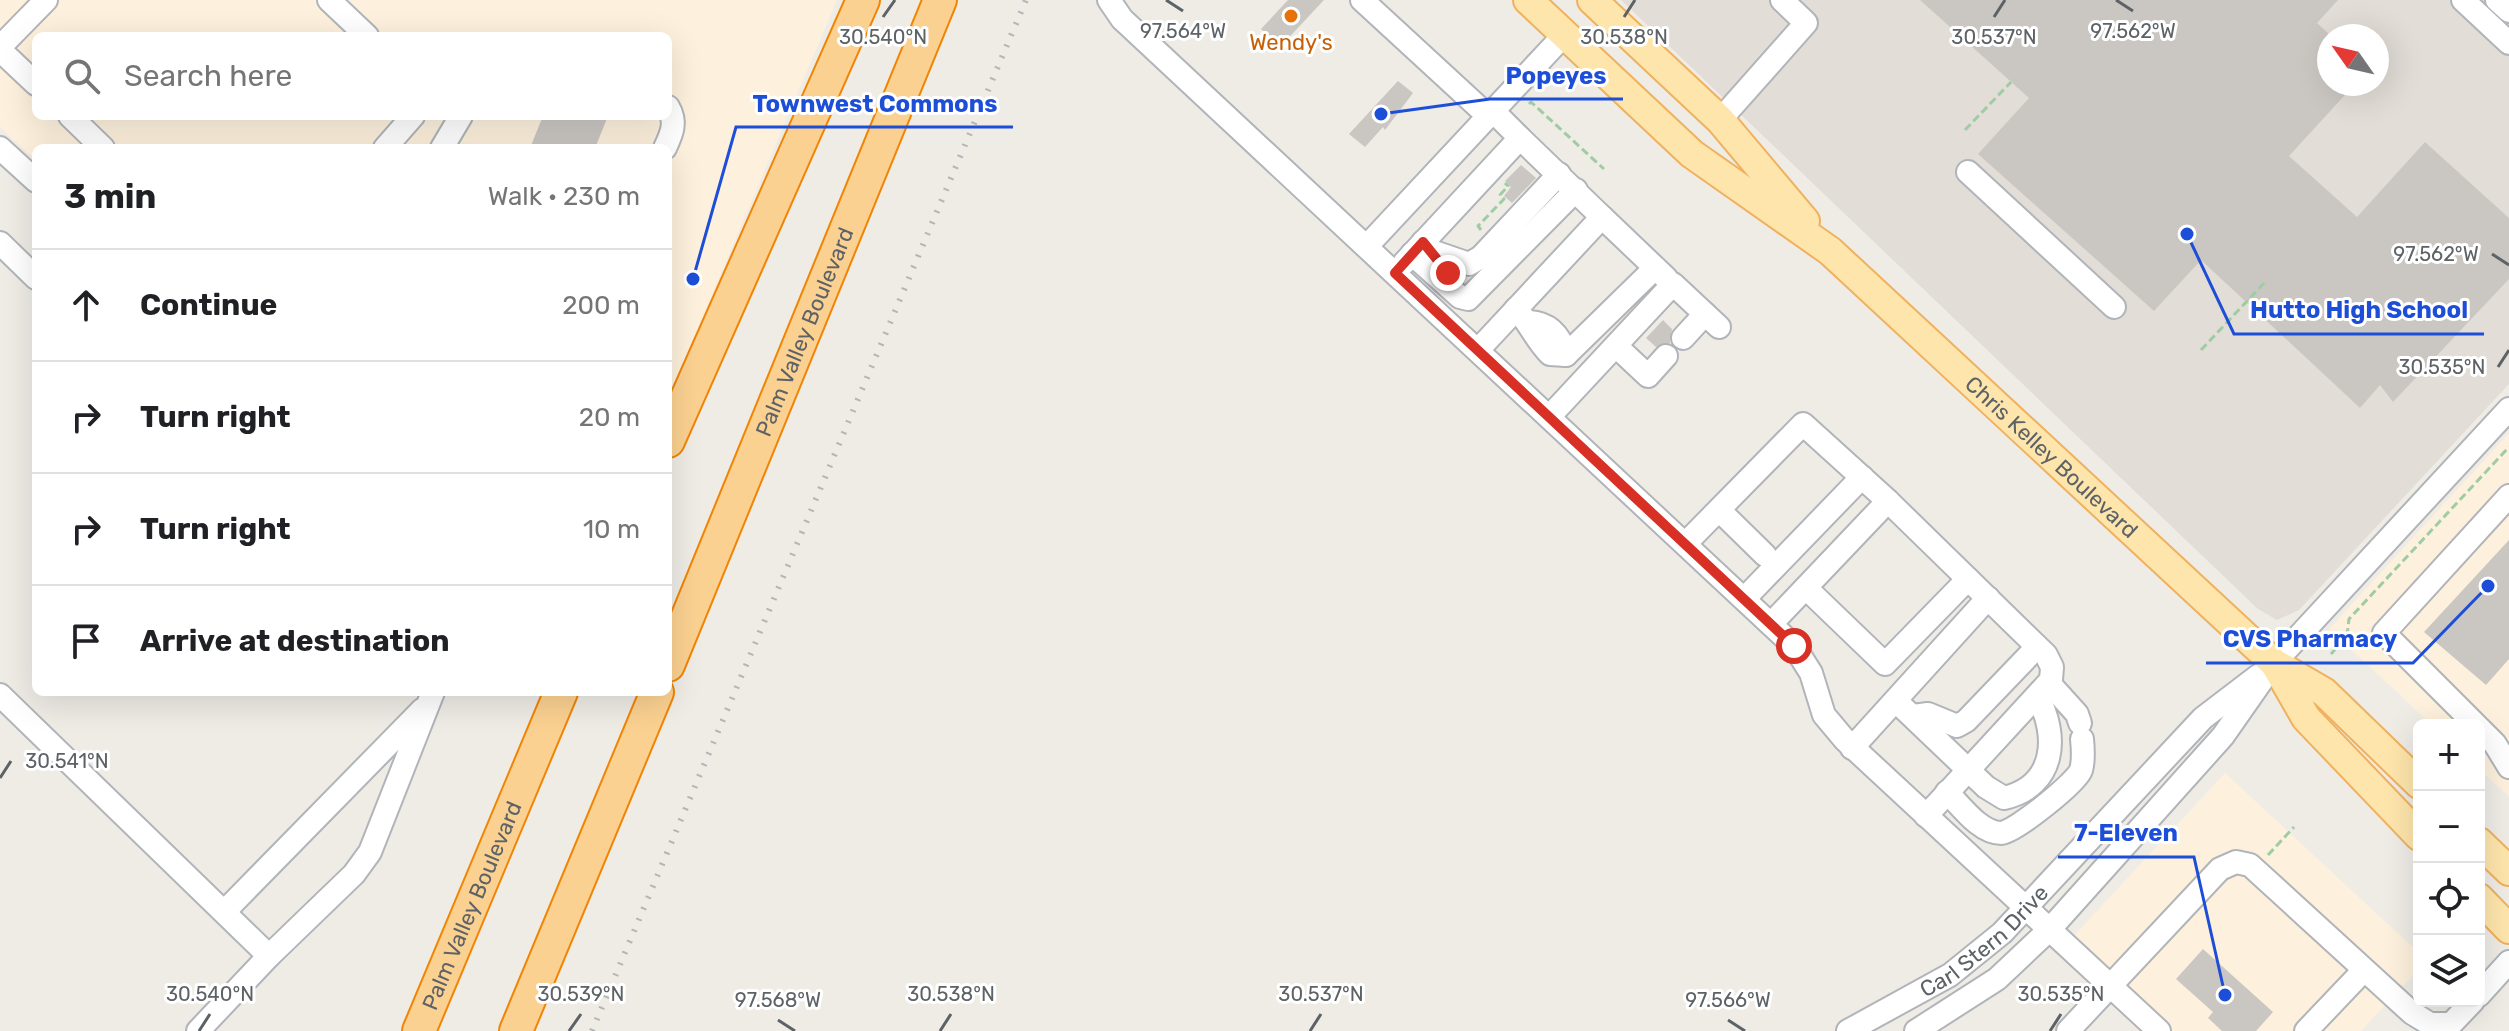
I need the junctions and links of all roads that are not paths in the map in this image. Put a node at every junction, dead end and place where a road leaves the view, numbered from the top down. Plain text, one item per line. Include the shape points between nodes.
1 (329, 0) edge
2 (863, 0) edge
3 (940, 0) edge
4 (1109, 0) edge
5 (1362, 0) edge
6 (1528, 0) edge
7 (1592, 0) edge
8 (1782, 0) edge
9 (2463, 0) edge
10 (2497, 0) edge
11 (33, 4) edge
12 (2509, 11) edge
13 (363, 32) edge
14 (1565, 34) junction
15 (2509, 43) edge
16 (0, 49) edge
17 (32, 80) edge
18 (1489, 112) junction
19 (672, 114) edge
20 (74, 120) edge
21 (410, 120) edge
22 (457, 120) edge
23 (1720, 120) junction
24 (1520, 138) junction
25 (99, 144) edge
26 (388, 144) edge
27 (444, 144) edge
28 (667, 144) edge
29 (0, 148) edge
30 (1968, 172) dead end
31 (32, 177) edge
32 (1567, 182) junction
33 (1602, 217) junction
34 (0, 243) edge
35 (1367, 246) junction
36 (1423, 249) junction
37 (1830, 251) junction
38 (1655, 268) junction
39 (1395, 273) junction
40 (32, 274) edge
41 (1673, 284) junction
42 (2114, 307) dead end
43 (1522, 315) junction
44 (1683, 338) dead end
45 (1616, 346) junction
46 (1478, 350) junction
47 (1666, 356) dead end
48 (1549, 417) junction
49 (2505, 421) edge
50 (672, 432) edge
51 (1862, 477) junction
52 (2509, 496) edge
53 (1888, 501) junction
54 (1719, 510) junction
55 (1685, 544) junction
56 (1765, 555) dead end
57 (1963, 584) junction
58 (1810, 592) junction
59 (1988, 598) junction
60 (1744, 599) junction
61 (1771, 624) junction
62 (2037, 647) junction
63 (672, 655) edge
64 (2274, 663) junction
65 (2043, 690) junction
66 (0, 695) edge
67 (559, 696) edge
68 (655, 696) edge
69 (431, 698) edge
70 (1904, 708) junction
71 (2469, 719) edge
72 (2485, 735) edge
73 (1852, 748) junction
74 (2509, 767) edge
75 (1969, 769) junction
76 (2413, 778) edge
77 (1947, 792) junction
78 (1926, 816) junction
79 (2413, 830) edge
80 (2485, 848) edge
81 (2509, 871) edge
82 (2485, 904) edge
83 (2028, 908) junction
84 (224, 912) junction
85 (2050, 929) junction
86 (2509, 929) edge
87 (269, 956) junction
88 (2509, 962) edge
89 (2364, 970) junction
90 (2110, 986) junction
91 (2485, 988) edge
92 (2468, 1007) edge
93 (2452, 1028) edge
94 (198, 1031) edge
95 (419, 1031) edge
96 (516, 1031) edge
97 (1848, 1031) edge
98 (1916, 1031) edge
99 (2068, 1031) edge
100 (2159, 1031) edge
101 (2306, 1031) edge

1 - 13 street
2 - 50 highway
3 - 63 highway, Palm Valley Boulevard
4 - 35 street via 1122,19
5 - 18 street
6 - 14 main road, Chris Kelley Boulevard
7 - 23 main road, Chris Kelley Boulevard
8 - 23 street via 1806,23
9 - 15 street
10 - 12 street
11 - 16 street
14 - 18 street
14 - 37 main road, Chris Kelley Boulevard via 1692,154
16 - 17 street
18 - 24 street
18 - 35 street
19 - 28 street
20 - 25 street
21 - 26 street
22 - 27 street
23 - 37 main road, Chris Kelley Boulevard
24 - 32 street
24 - 36 street
29 - 31 street
30 - 42 street
32 - 33 street
32 - 36 street via 1523,213 1469,264
32 - 36 street via 1468,299 1460,297
33 - 38 street
33 - 43 street
34 - 40 street
35 - 39 street
36 - 39 street
37 - 64 main road, Chris Kelley Boulevard
38 - 41 street
38 - 43 street via 1566,355 1550,354 1532,337
39 - 46 street
41 - 44 street via 1712,321
41 - 45 street
43 - 46 street
45 - 47 street via 1648,376
45 - 48 street
46 - 48 street
48 - 55 street
49 - 64 street, Carl Stern Drive
51 - 53 street
51 - 54 street via 1803,424
51 - 60 street
52 - 71 street via 2384,633
53 - 57 street
53 - 58 street
54 - 55 street
54 - 56 street
55 - 60 street
57 - 58 street via 1885,664
57 - 59 street
58 - 61 street
59 - 62 street
59 - 70 street
60 - 61 street
61 - 73 street via 1803,657 1824,715
62 - 65 street via 2052,667
62 - 70 street via 1957,726
64 - 76 main road, Chris Kelley Boulevard via 2324,692
64 - 79 main road, Chris Kelley Boulevard via 2306,718
64 - 83 street, Carl Stern Drive via 2203,718
64 - 85 street, Carl Stern Drive via 2223,736
65 - 75 street
65 - 75 street via 2051,748 2043,769 2027,786 2004,798
65 - 77 street via 2077,714 2081,772 2022,826 2001,833 1989,829
66 - 84 street
67 - 95 highway, Palm Valley Boulevard
68 - 96 highway
69 - 84 street
69 - 87 street via 370,852
70 - 73 street
70 - 75 street
72 - 74 street
73 - 78 street
75 - 77 street
77 - 78 street
78 - 83 street
80 - 81 main road
82 - 86 main road
83 - 85 street
83 - 97 street, Carl Stern Drive via 1950,975
84 - 87 street
85 - 90 street
85 - 98 street, Carl Stern Drive via 1997,979
87 - 94 street
88 - 91 street
89 - 90 street via 2243,862 2220,869
89 - 93 street via 2412,1013
89 - 101 street
90 - 99 street
90 - 100 street
92 - 93 street

